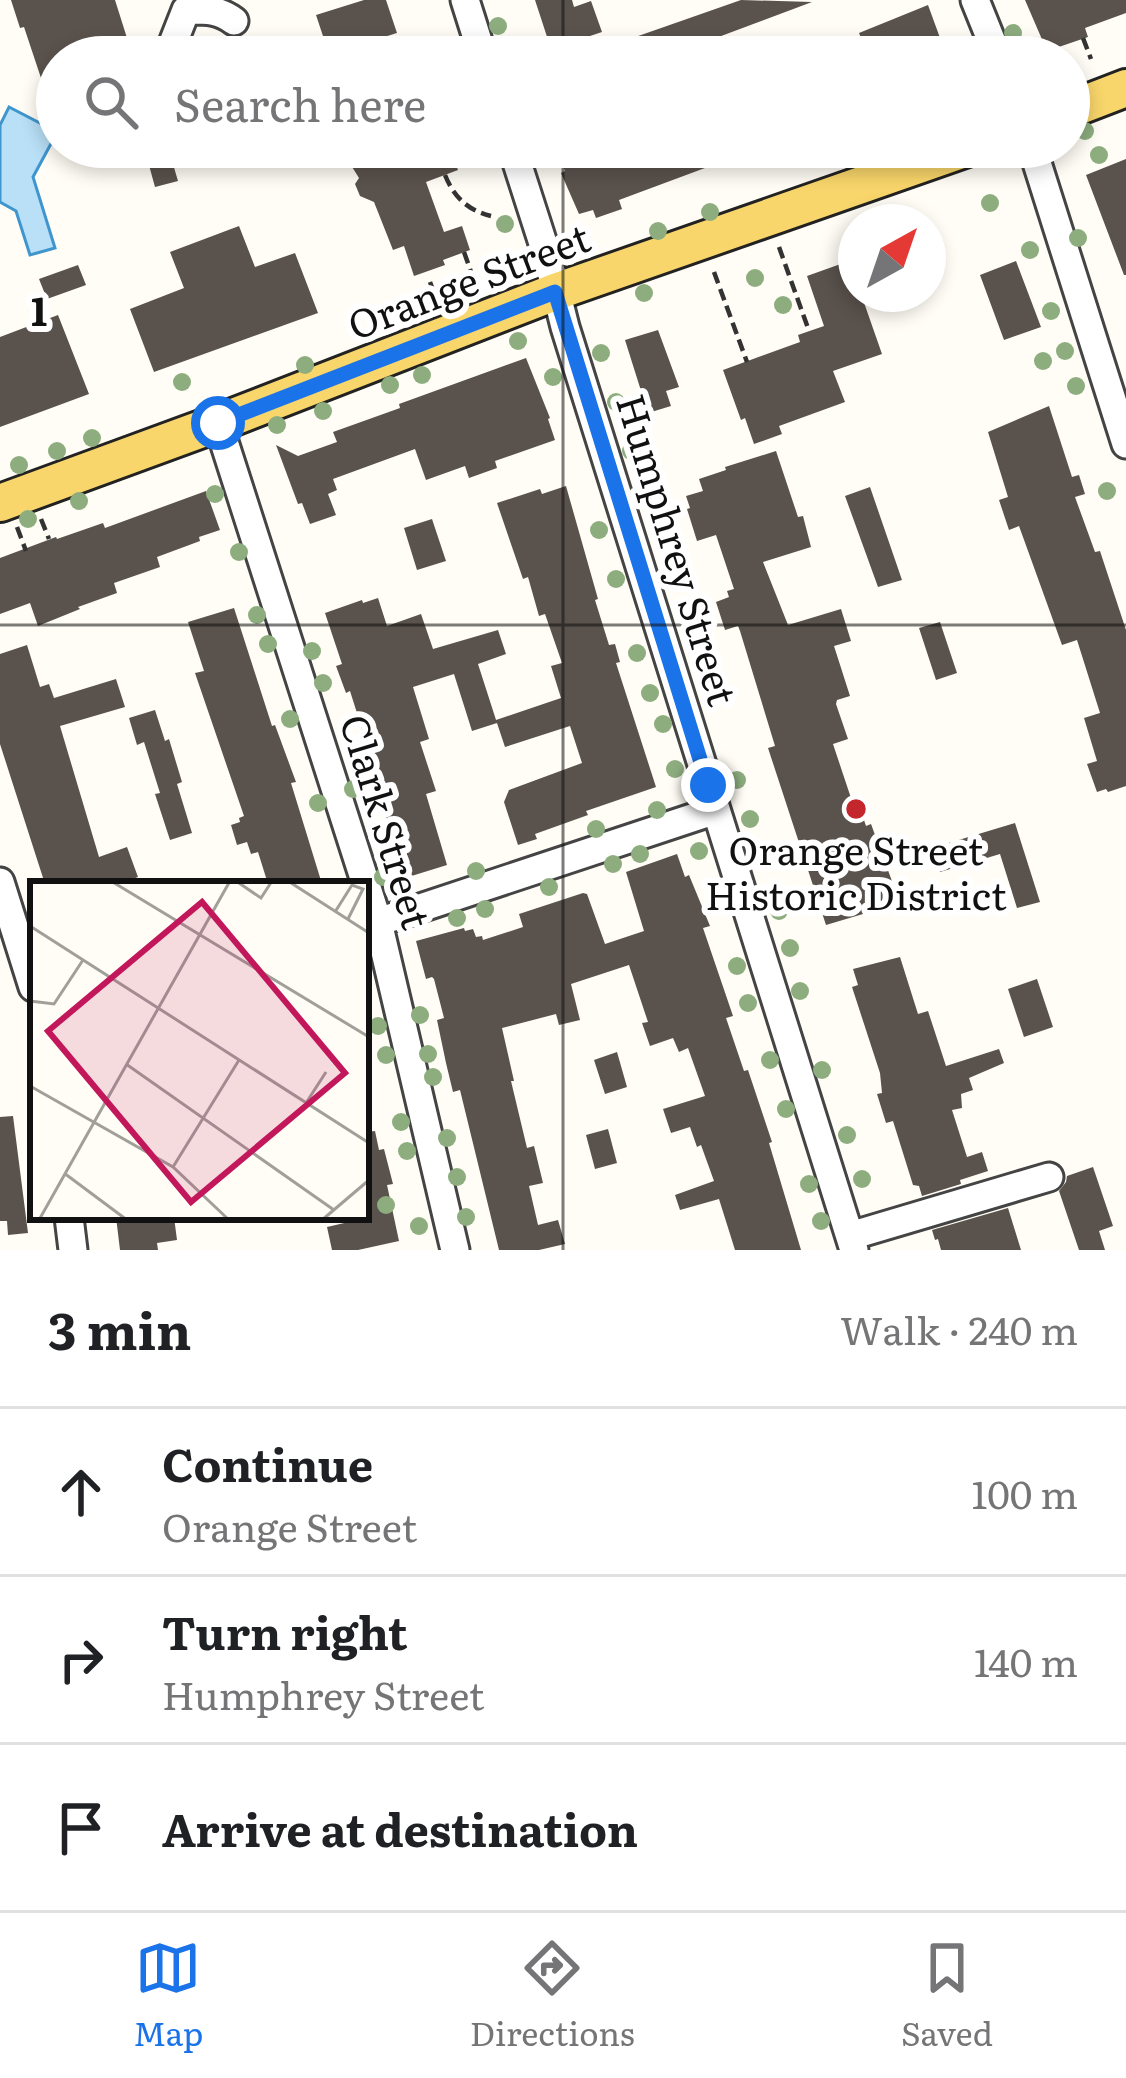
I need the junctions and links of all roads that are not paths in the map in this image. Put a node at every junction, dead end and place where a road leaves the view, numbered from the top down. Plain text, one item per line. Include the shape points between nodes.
1 (465, 0) edge
2 (975, 0) edge
3 (182, 5) edge
4 (234, 20) dead end
5 (175, 36) edge
6 (476, 36) edge
7 (990, 36) edge
8 (1126, 88) edge
9 (1090, 102) edge
10 (519, 168) edge
11 (910, 168) edge
12 (1039, 168) edge
13 (555, 292) junction
14 (218, 423) junction
15 (1126, 444) edge
16 (8, 515) edge
17 (716, 810) junction
18 (359, 881) edge
19 (0, 882) edge
20 (372, 924) edge
21 (30, 977) edge
22 (1049, 1177) dead end
23 (69, 1220) edge
24 (852, 1243) edge
25 (73, 1250) edge
26 (454, 1250) edge

1 - 6 street
2 - 7 street
3 - 4 street
3 - 5 street
8 - 9 main road
10 - 13 street, Humphrey Street
11 - 13 main road, Orange Street
12 - 15 street
13 - 14 main road, Orange Street
13 - 17 street, Humphrey Street
14 - 16 main road, Orange Street
14 - 18 street, Clark Street
17 - 20 street
17 - 24 street, Humphrey Street
19 - 21 street
20 - 26 street, Clark Street
22 - 24 street
23 - 25 street

